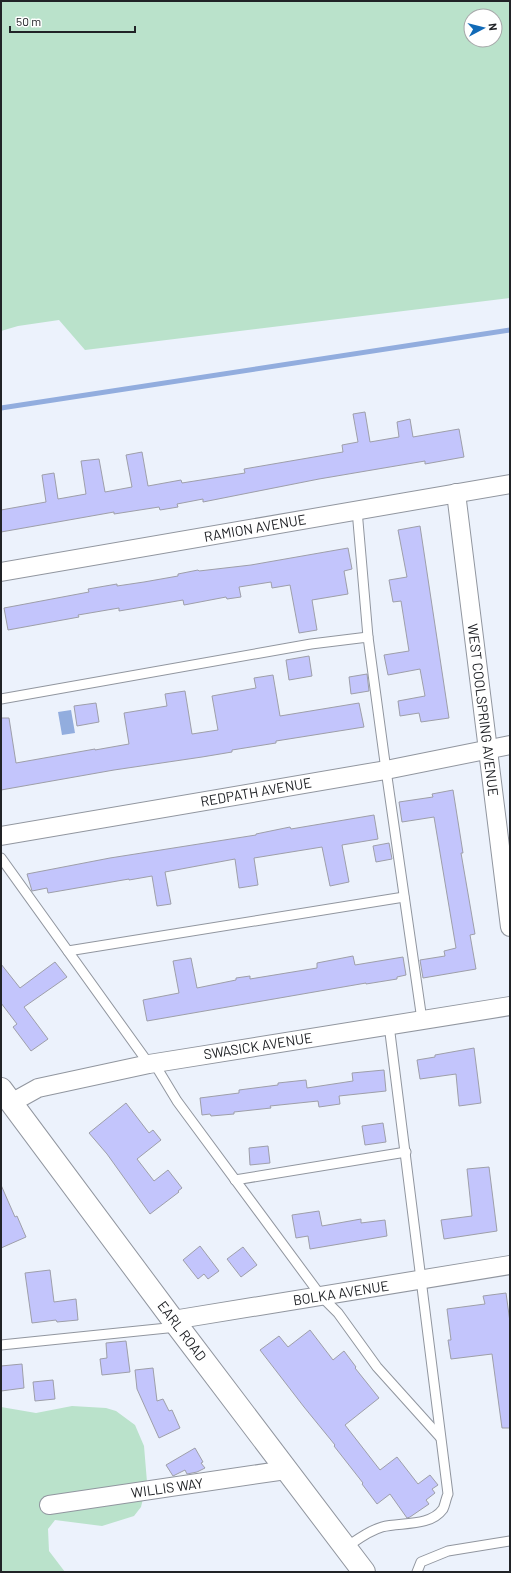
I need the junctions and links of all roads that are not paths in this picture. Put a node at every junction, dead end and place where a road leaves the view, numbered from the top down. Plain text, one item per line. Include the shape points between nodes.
1 (510, 484) edge
2 (456, 493) junction
3 (357, 510) junction
4 (1, 572) edge
5 (368, 637) junction
6 (1, 699) edge
7 (510, 745) edge
8 (487, 749) junction
9 (386, 770) junction
10 (1, 836) edge
11 (1, 858) edge
12 (404, 897) junction
13 (510, 927) edge
14 (68, 951) junction
15 (510, 1006) edge
16 (422, 1020) junction
17 (389, 1025) junction
18 (152, 1063) junction
19 (6, 1096) edge
20 (406, 1152) junction
21 (235, 1180) junction
22 (510, 1265) edge
23 (422, 1280) junction
24 (321, 1296) junction
25 (176, 1323) junction
26 (1, 1346) edge
27 (440, 1437) junction
28 (286, 1470) junction
29 (48, 1505) dead end
30 (510, 1541) edge
31 (345, 1548) junction
32 (364, 1572) edge
33 (417, 1572) edge

1 - 2 street, RAMION AVENUE
2 - 3 street, RAMION AVENUE
2 - 8 street, WEST COOLSPRING AVENUE
3 - 4 street, RAMION AVENUE
3 - 5 lane
5 - 6 lane via 311,644
5 - 9 lane
7 - 8 street, REDPATH AVENUE
8 - 9 street, REDPATH AVENUE
8 - 13 street, WEST COOLSPRING AVENUE
9 - 10 street, REDPATH AVENUE
9 - 12 lane
11 - 14 lane
12 - 14 lane
12 - 16 lane
14 - 18 lane
15 - 16 street, SWASICK AVENUE
16 - 17 street, SWASICK AVENUE
17 - 18 street, SWASICK AVENUE
17 - 20 lane
18 - 19 street, SWASICK AVENUE
18 - 21 lane
19 - 25 street, EARL ROAD
20 - 21 lane
20 - 23 lane
21 - 24 lane
22 - 23 street, BOLKA AVENUE
23 - 24 street, BOLKA AVENUE
23 - 27 lane
24 - 25 street, BOLKA AVENUE
24 - 27 lane via 338,1313 377,1367
25 - 26 lane
25 - 28 street, EARL ROAD
27 - 31 lane via 448,1494 443,1509 424,1521 372,1531
28 - 29 street, WILLIS WAY
28 - 31 street, EARL ROAD
30 - 33 lane via 448,1551 421,1562
31 - 32 street, EARL ROAD

